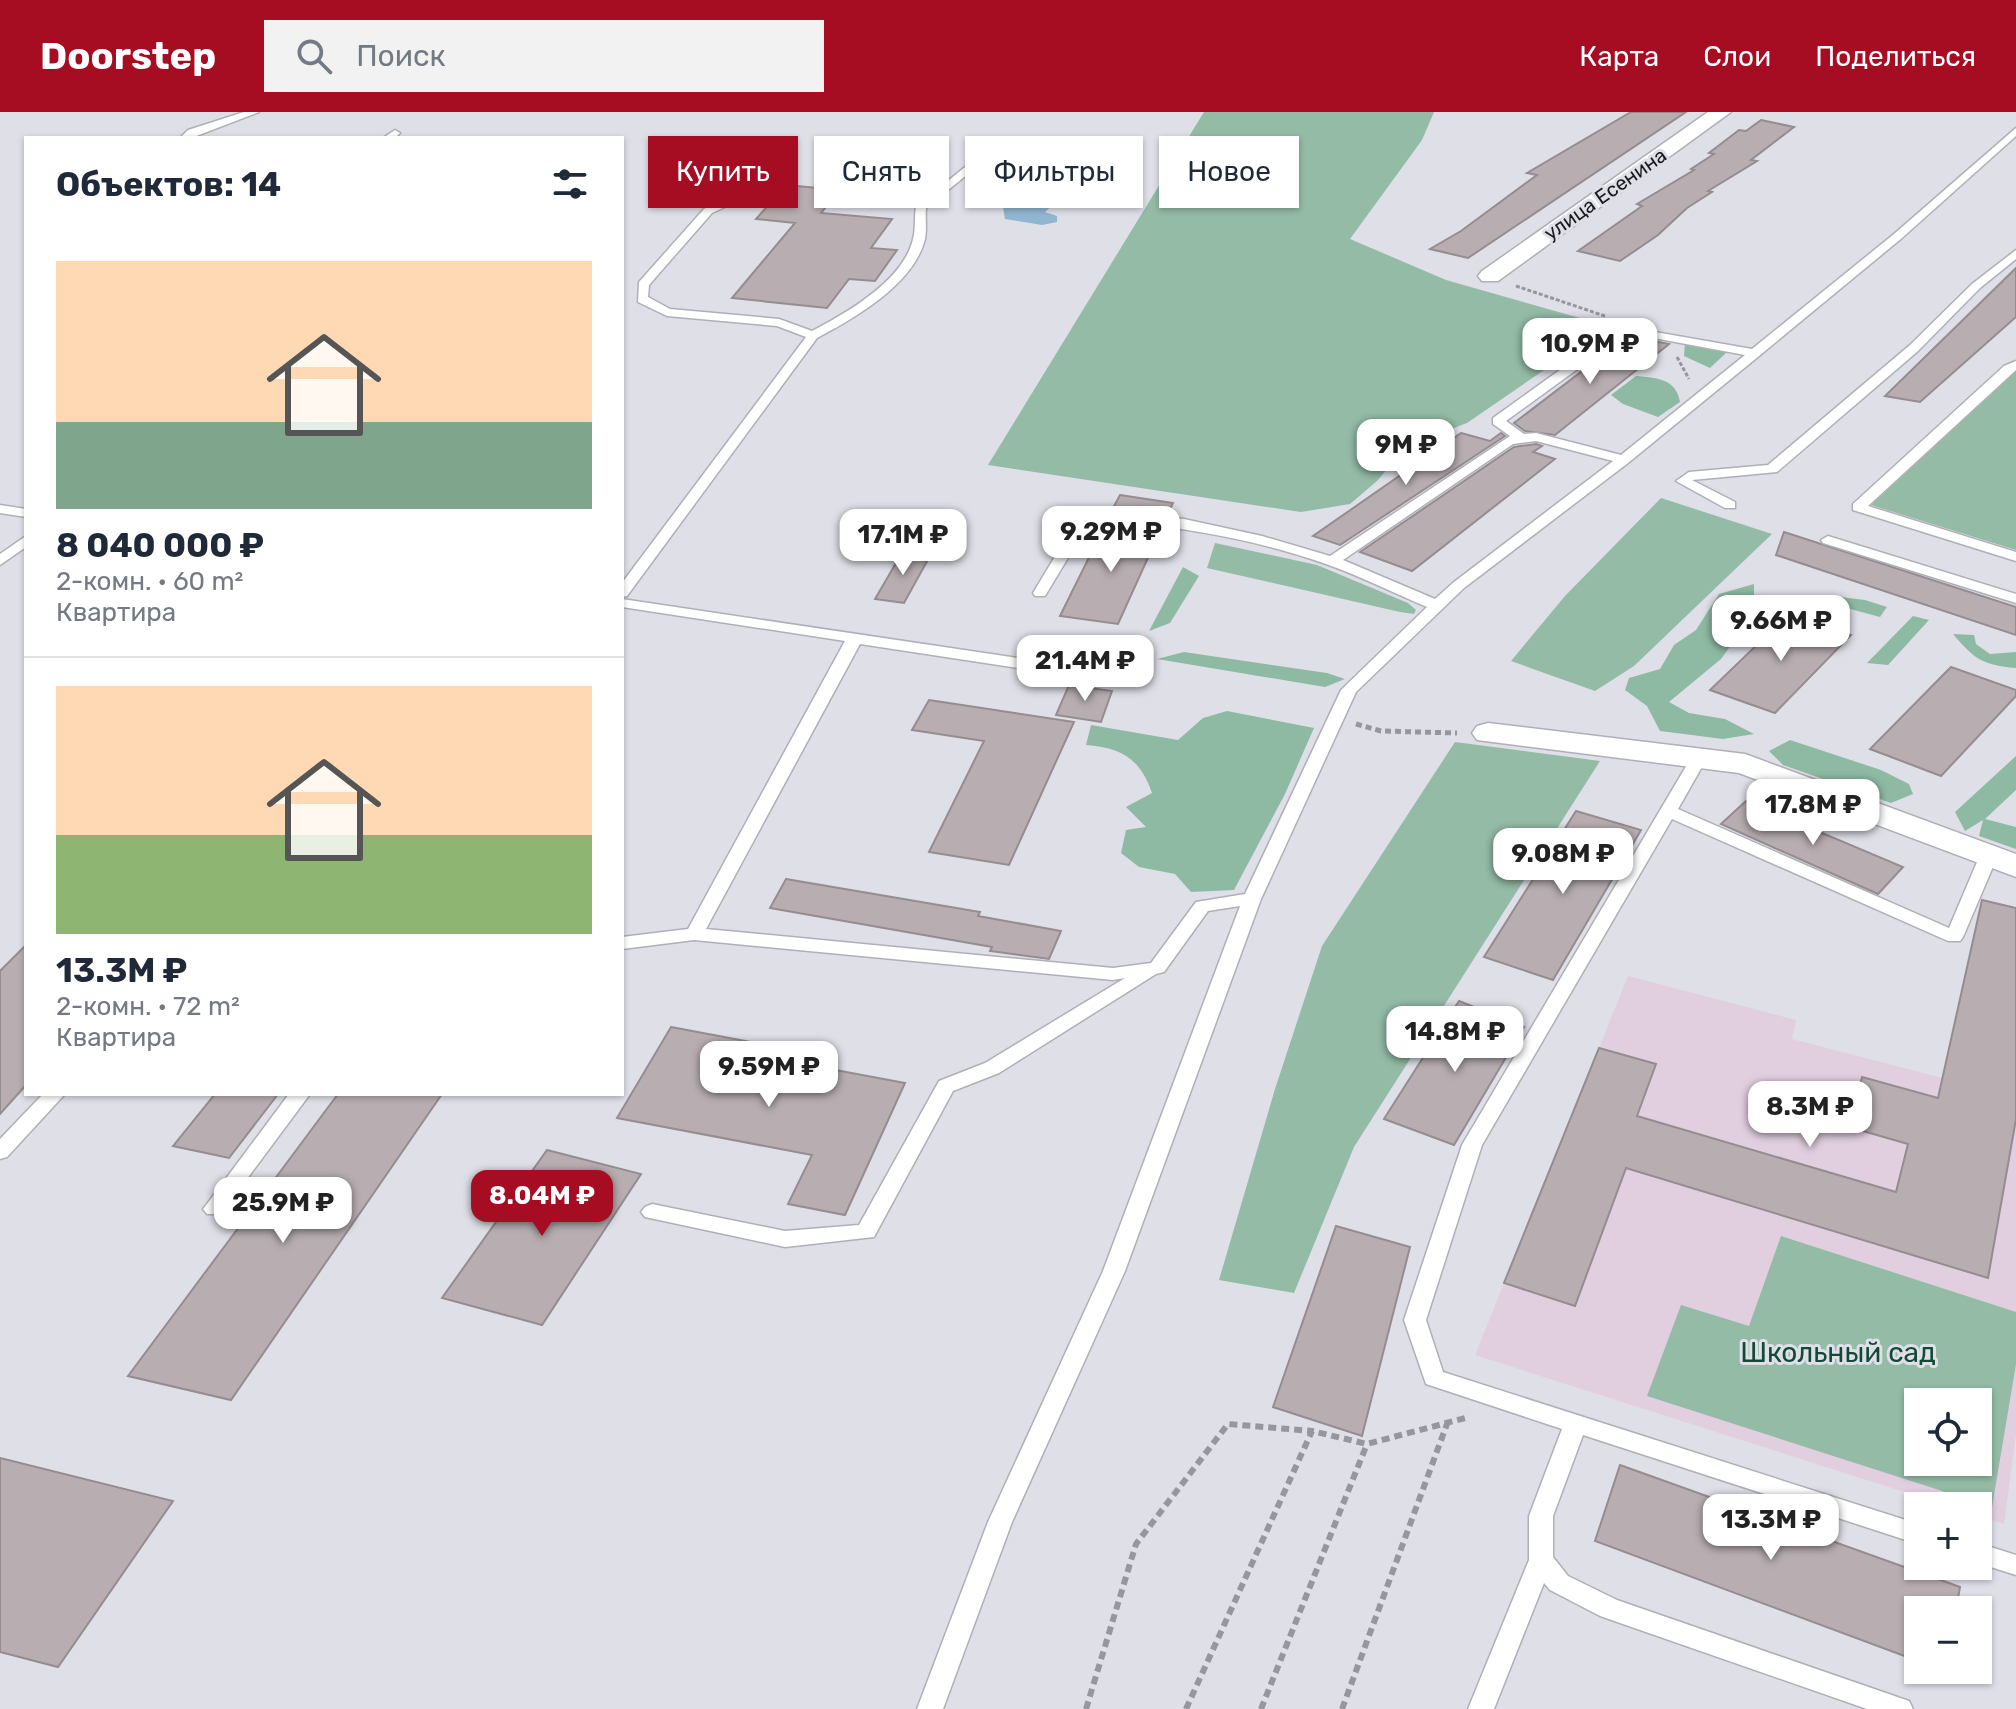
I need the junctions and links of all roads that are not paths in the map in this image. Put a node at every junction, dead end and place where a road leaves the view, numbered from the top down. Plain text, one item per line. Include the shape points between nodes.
1 (254, 112) edge
2 (1721, 112) edge
3 (2016, 131) edge
4 (187, 136) edge
5 (965, 172) edge
6 (714, 208) edge
7 (2016, 253) edge
8 (1490, 276) road end
9 (813, 335) junction
10 (1755, 353) junction
11 (2016, 365) edge
12 (1522, 439) junction
13 (1623, 460) junction
14 (1730, 505) dead end
15 (0, 509) edge
16 (24, 513) edge
17 (1828, 540) dead end
18 (24, 542) edge
19 (2016, 557) edge
20 (0, 561) edge
21 (1332, 561) junction
22 (624, 590) edge
23 (1040, 593) dead end
24 (2016, 599) edge
25 (624, 603) edge
26 (1438, 606) junction
27 (855, 638) junction
28 (1031, 665) dead end
29 (1488, 733) road end
30 (1699, 758) junction
31 (1668, 811) junction
32 (2003, 860) edge
33 (1252, 899) junction
34 (694, 934) junction
35 (624, 943) edge
36 (1157, 968) junction
37 (53, 1096) edge
38 (299, 1096) edge
39 (0, 1152) edge
40 (214, 1209) dead end
41 (652, 1212) dead end
42 (1576, 1423) junction
43 (1904, 1529) edge
44 (1992, 1557) edge
45 (1541, 1560) junction
46 (2016, 1565) edge
47 (930, 1709) edge
48 (1481, 1709) edge
49 (1900, 1709) edge

1 - 4 lane
2 - 8 street, улица Есенина
3 - 10 lane
5 - 9 lane via 921,207 919,242 884,291
6 - 9 lane via 643,284 642,299 667,312 779,323
7 - 14 lane via 1772,469 1689,476 1683,481
9 - 22 lane
10 - 12 lane via 1625,329 1498,421
10 - 13 lane
11 - 19 lane via 1858,507
12 - 13 lane via 1536,437
12 - 21 lane via 1509,440
13 - 26 lane
15 - 16 lane
17 - 24 lane
18 - 20 lane
21 - 23 lane via 1184,523 1088,513
21 - 26 lane
25 - 27 lane
26 - 33 lane via 1349,690
27 - 28 lane
27 - 34 lane
29 - 30 street
30 - 31 lane
30 - 32 street via 1745,764
31 - 32 lane via 1954,937
31 - 42 lane via 1472,1145 1415,1320 1434,1378
33 - 36 lane via 1202,906
33 - 47 lane via 1114,1271 1000,1522
34 - 35 lane
34 - 36 lane via 1113,974
36 - 41 lane via 992,1068 946,1086 866,1232 785,1239
37 - 39 lane
38 - 40 lane
42 - 43 lane
42 - 45 lane via 1541,1516
44 - 46 lane
45 - 48 lane
45 - 49 lane via 1559,1583 1609,1608

